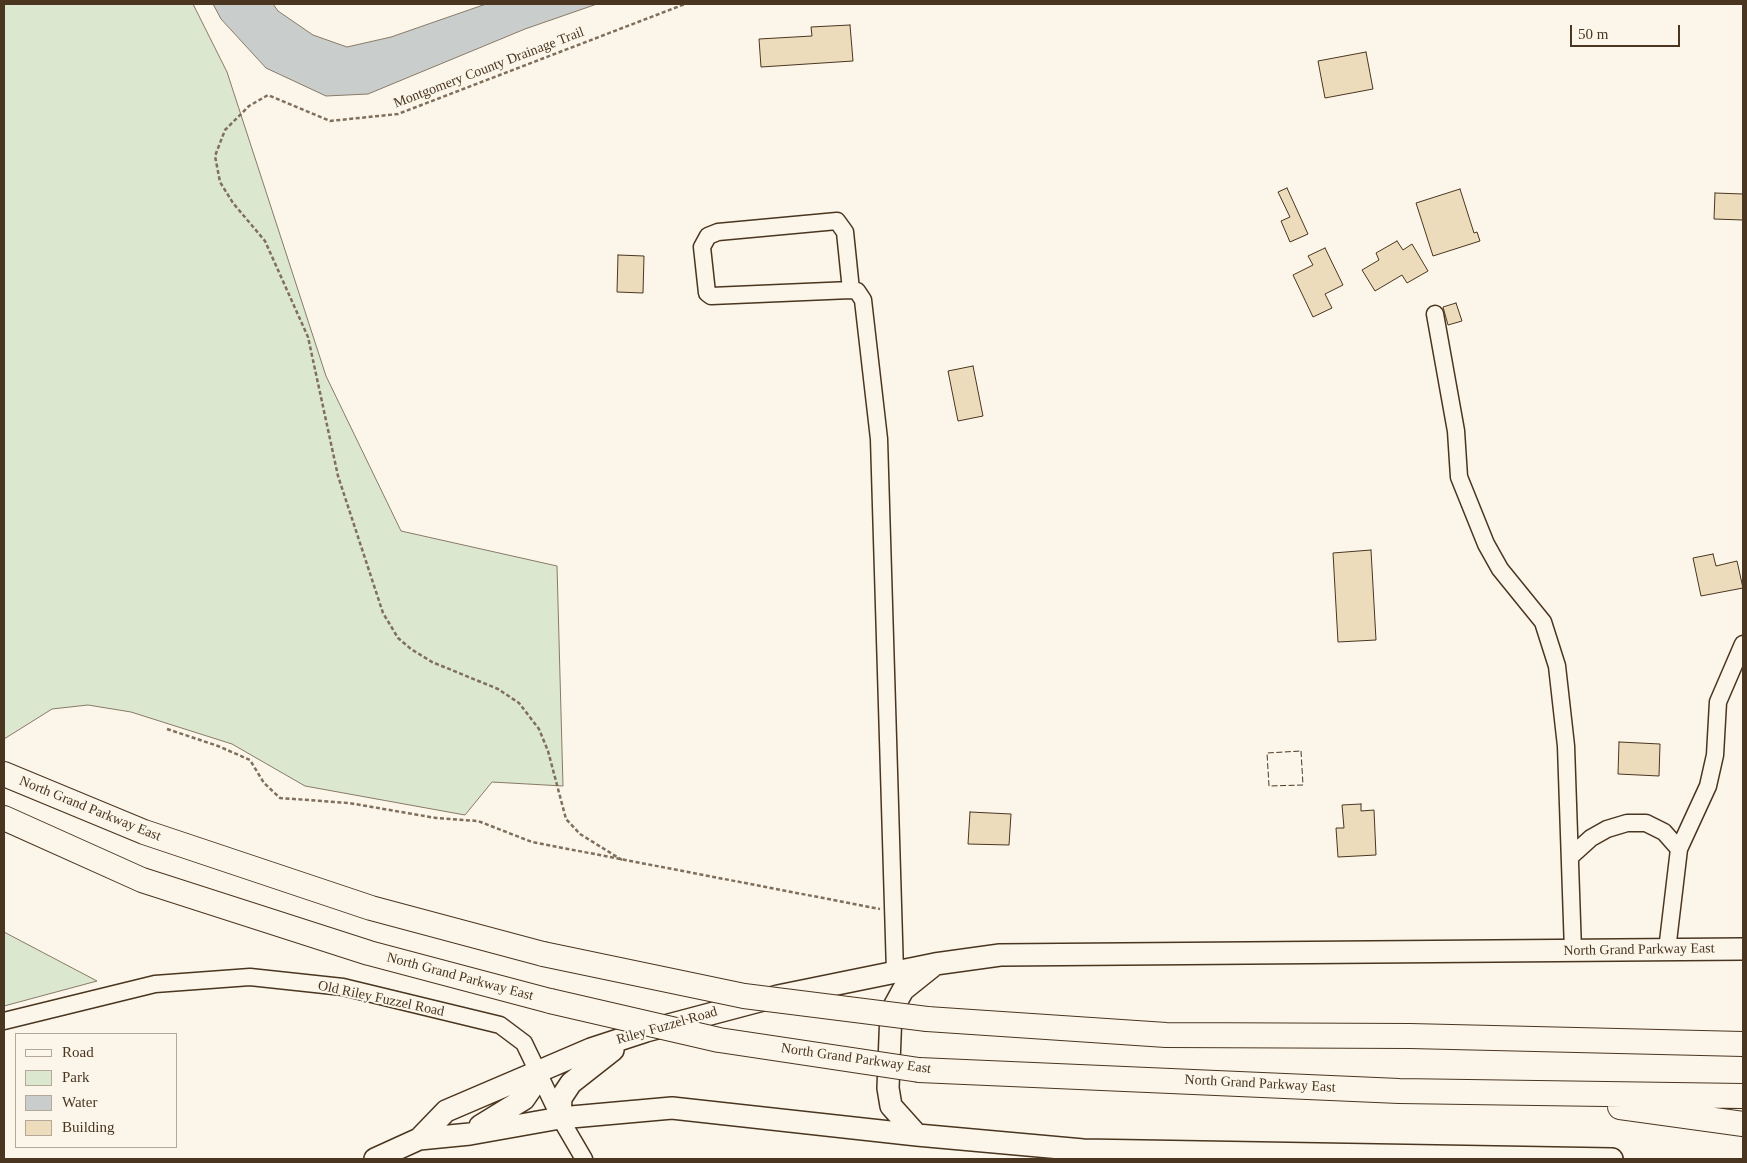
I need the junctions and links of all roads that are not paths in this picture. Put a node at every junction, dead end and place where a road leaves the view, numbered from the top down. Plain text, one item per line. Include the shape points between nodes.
1 (851, 290) junction
2 (1435, 314) dead end
3 (1743, 644) edge
4 (4, 774) edge
5 (4, 818) edge
6 (1679, 849) junction
7 (1570, 857) junction
8 (1743, 949) edge
9 (1667, 950) junction
10 (1573, 951) junction
11 (935, 964) junction
12 (895, 972) junction
13 (4, 1021) edge
14 (646, 1031) junction
15 (1743, 1044) edge
16 (538, 1071) junction
17 (1519, 1093) junction
18 (1743, 1096) edge
19 (560, 1118) junction
20 (1743, 1124) edge
21 (470, 1134) junction
22 (917, 1135) junction
23 (419, 1139) junction
24 (375, 1159) edge
25 (584, 1159) edge
26 (1612, 1159) edge

1 - 1 street via 711,296 706,293 702,247 708,236 718,232 837,221 845,232
1 - 12 street via 862,295 864,300 879,439
2 - 7 street via 1456,431 1459,477 1486,544 1500,569 1543,622 1557,666 1566,746
3 - 6 street via 1718,702 1715,755 1708,786
4 - 15 highway, North Grand Parkway East, bridge via 144,832 371,908 543,954 744,996 927,1019 1166,1035 1410,1036
5 - 17 highway, North Grand Parkway East, bridge via 142,880 368,953 550,1001 719,1040 919,1070
6 - 7 street via 1664,832 1646,823 1627,823 1591,838
6 - 9 street
7 - 10 street
8 - 9 main road, North Grand Parkway East
9 - 10 main road, North Grand Parkway East
10 - 11 main road, North Grand Parkway East via 1000,955
11 - 12 main road, Riley Fuzzel Road
11 - 22 main road via 902,990 891,1012 888,1088 891,1106
12 - 14 main road, Riley Fuzzel Road via 778,996
13 - 16 street, Old Riley Fuzzel Road via 155,984 250,977 343,987 500,1025 524,1043
14 - 16 main road, Riley Fuzzel Road
14 - 19 main road via 605,1055 571,1083 561,1098
16 - 19 street, Old Riley Fuzzel Road
16 - 21 main road via 524,1099
16 - 23 main road, Riley Fuzzel Road via 446,1112
17 - 18 highway, North Grand Parkway East
17 - 20 highway
19 - 21 main road, Riley Fuzzel Road
19 - 22 main road, Riley Fuzzel Road via 672,1108
19 - 25 street, Old Riley Fuzzel Road
21 - 23 main road, Riley Fuzzel Road
22 - 26 main road via 1083,1150
23 - 24 main road, Riley Fuzzel Road

